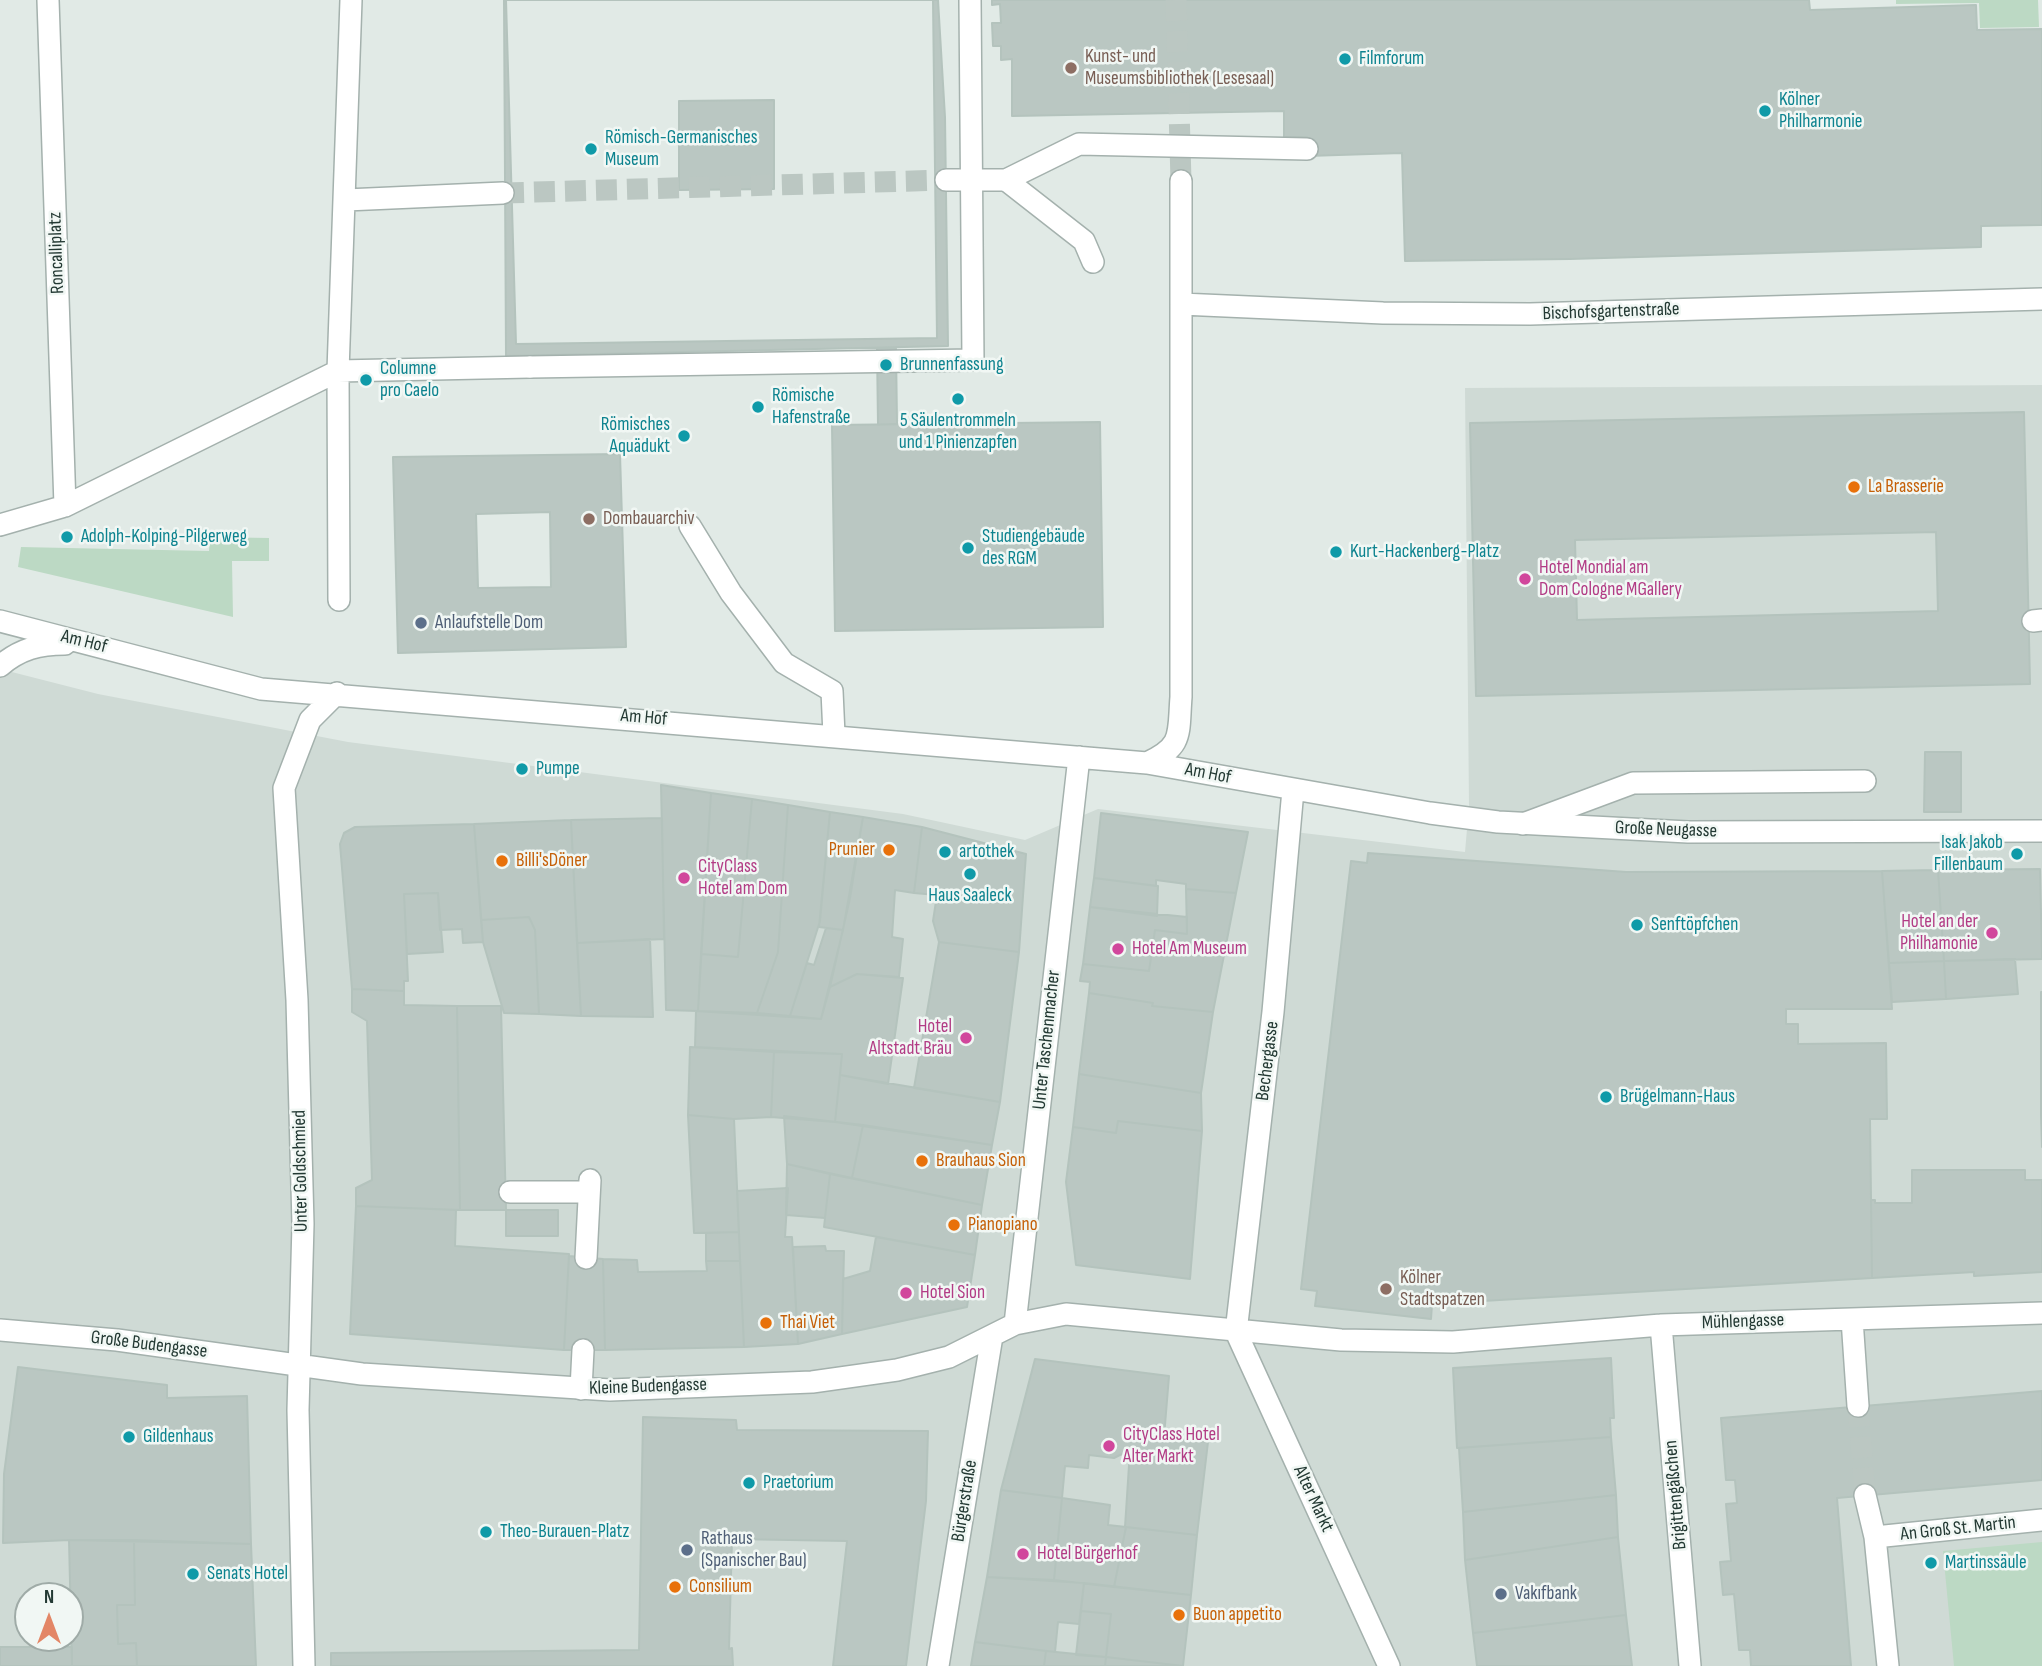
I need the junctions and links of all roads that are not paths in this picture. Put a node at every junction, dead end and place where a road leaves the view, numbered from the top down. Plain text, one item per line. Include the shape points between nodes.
1 (48, 0) edge
2 (351, 0) edge
3 (970, 0) edge
4 (1307, 149) dead end
5 (946, 180) tunnel mouth
6 (973, 180) junction
7 (1006, 180) junction
8 (1181, 181) tunnel mouth
9 (503, 193) tunnel mouth
10 (346, 200) junction
11 (1093, 262) dead end
12 (2042, 299) edge
13 (1181, 304) junction
14 (338, 371) junction
15 (65, 506) junction
16 (0, 525) edge
17 (690, 526) dead end
18 (339, 600) dead end
19 (0, 621) edge
20 (92, 644) junction
21 (0, 666) edge
22 (337, 693) junction
23 (834, 735) junction
24 (1079, 757) junction
25 (1147, 762) junction
26 (1865, 781) dead end
27 (1293, 790) junction
28 (1523, 824) junction
29 (2042, 831) edge
30 (510, 1192) dead end
31 (586, 1258) dead end
32 (2042, 1313) edge
33 (1852, 1319) junction
34 (1014, 1324) junction
35 (1661, 1325) junction
36 (0, 1330) edge
37 (1236, 1332) junction
38 (992, 1336) junction
39 (583, 1350) dead end
40 (298, 1364) junction
41 (581, 1389) junction
42 (1858, 1406) tunnel mouth
43 (1865, 1495) tunnel mouth
44 (2042, 1520) edge
45 (1875, 1537) junction
46 (304, 1666) edge
47 (938, 1666) edge
48 (1389, 1666) edge
49 (1690, 1666) edge
50 (1888, 1666) edge

1 - 15 street, Roncalliplatz
2 - 10 street
3 - 6 street
4 - 7 street via 1079,144
5 - 6 street
6 - 7 street
6 - 14 street via 973,360
7 - 11 street via 1084,240
8 - 13 street
9 - 10 street
10 - 14 street
12 - 13 street, Bischofsgartenstraße via 1530,314
13 - 25 street via 1178,738 1168,753
14 - 15 street
14 - 18 street
15 - 16 street
17 - 23 street via 731,593 785,663 832,691
19 - 20 street, Am Hof
20 - 21 street via 43,644 14,654
20 - 22 street, Am Hof via 261,689
22 - 23 street, Am Hof
22 - 40 street, Unter Goldschmied via 310,720 284,788 303,1224
23 - 24 street, Am Hof
24 - 25 street, Am Hof
24 - 34 street, Unter Taschenmacher
25 - 27 street, Am Hof
26 - 28 street via 1633,783
27 - 28 street, Große Neugasse
27 - 37 street, Bechergasse
28 - 29 street, Große Neugasse via 1688,832
30 - 31 street via 589,1186
32 - 33 street, Mühlengasse
33 - 35 street, Mühlengasse
33 - 42 street
34 - 37 street via 1066,1314
34 - 38 street
35 - 37 street, Mühlengasse via 1445,1342
35 - 49 street, Brigittengäßchen
36 - 40 street, Große Budengasse
37 - 48 street, Alter Markt
38 - 41 street, Kleine Budengasse via 949,1357 842,1379
38 - 47 street, Bürgerstraße
39 - 41 street
40 - 41 street, Kleine Budengasse via 362,1374
40 - 46 street, Unter Goldschmied
43 - 45 street, An Groß St. Martin
44 - 45 street, An Groß St. Martin
45 - 50 street, An Groß St. Martin

